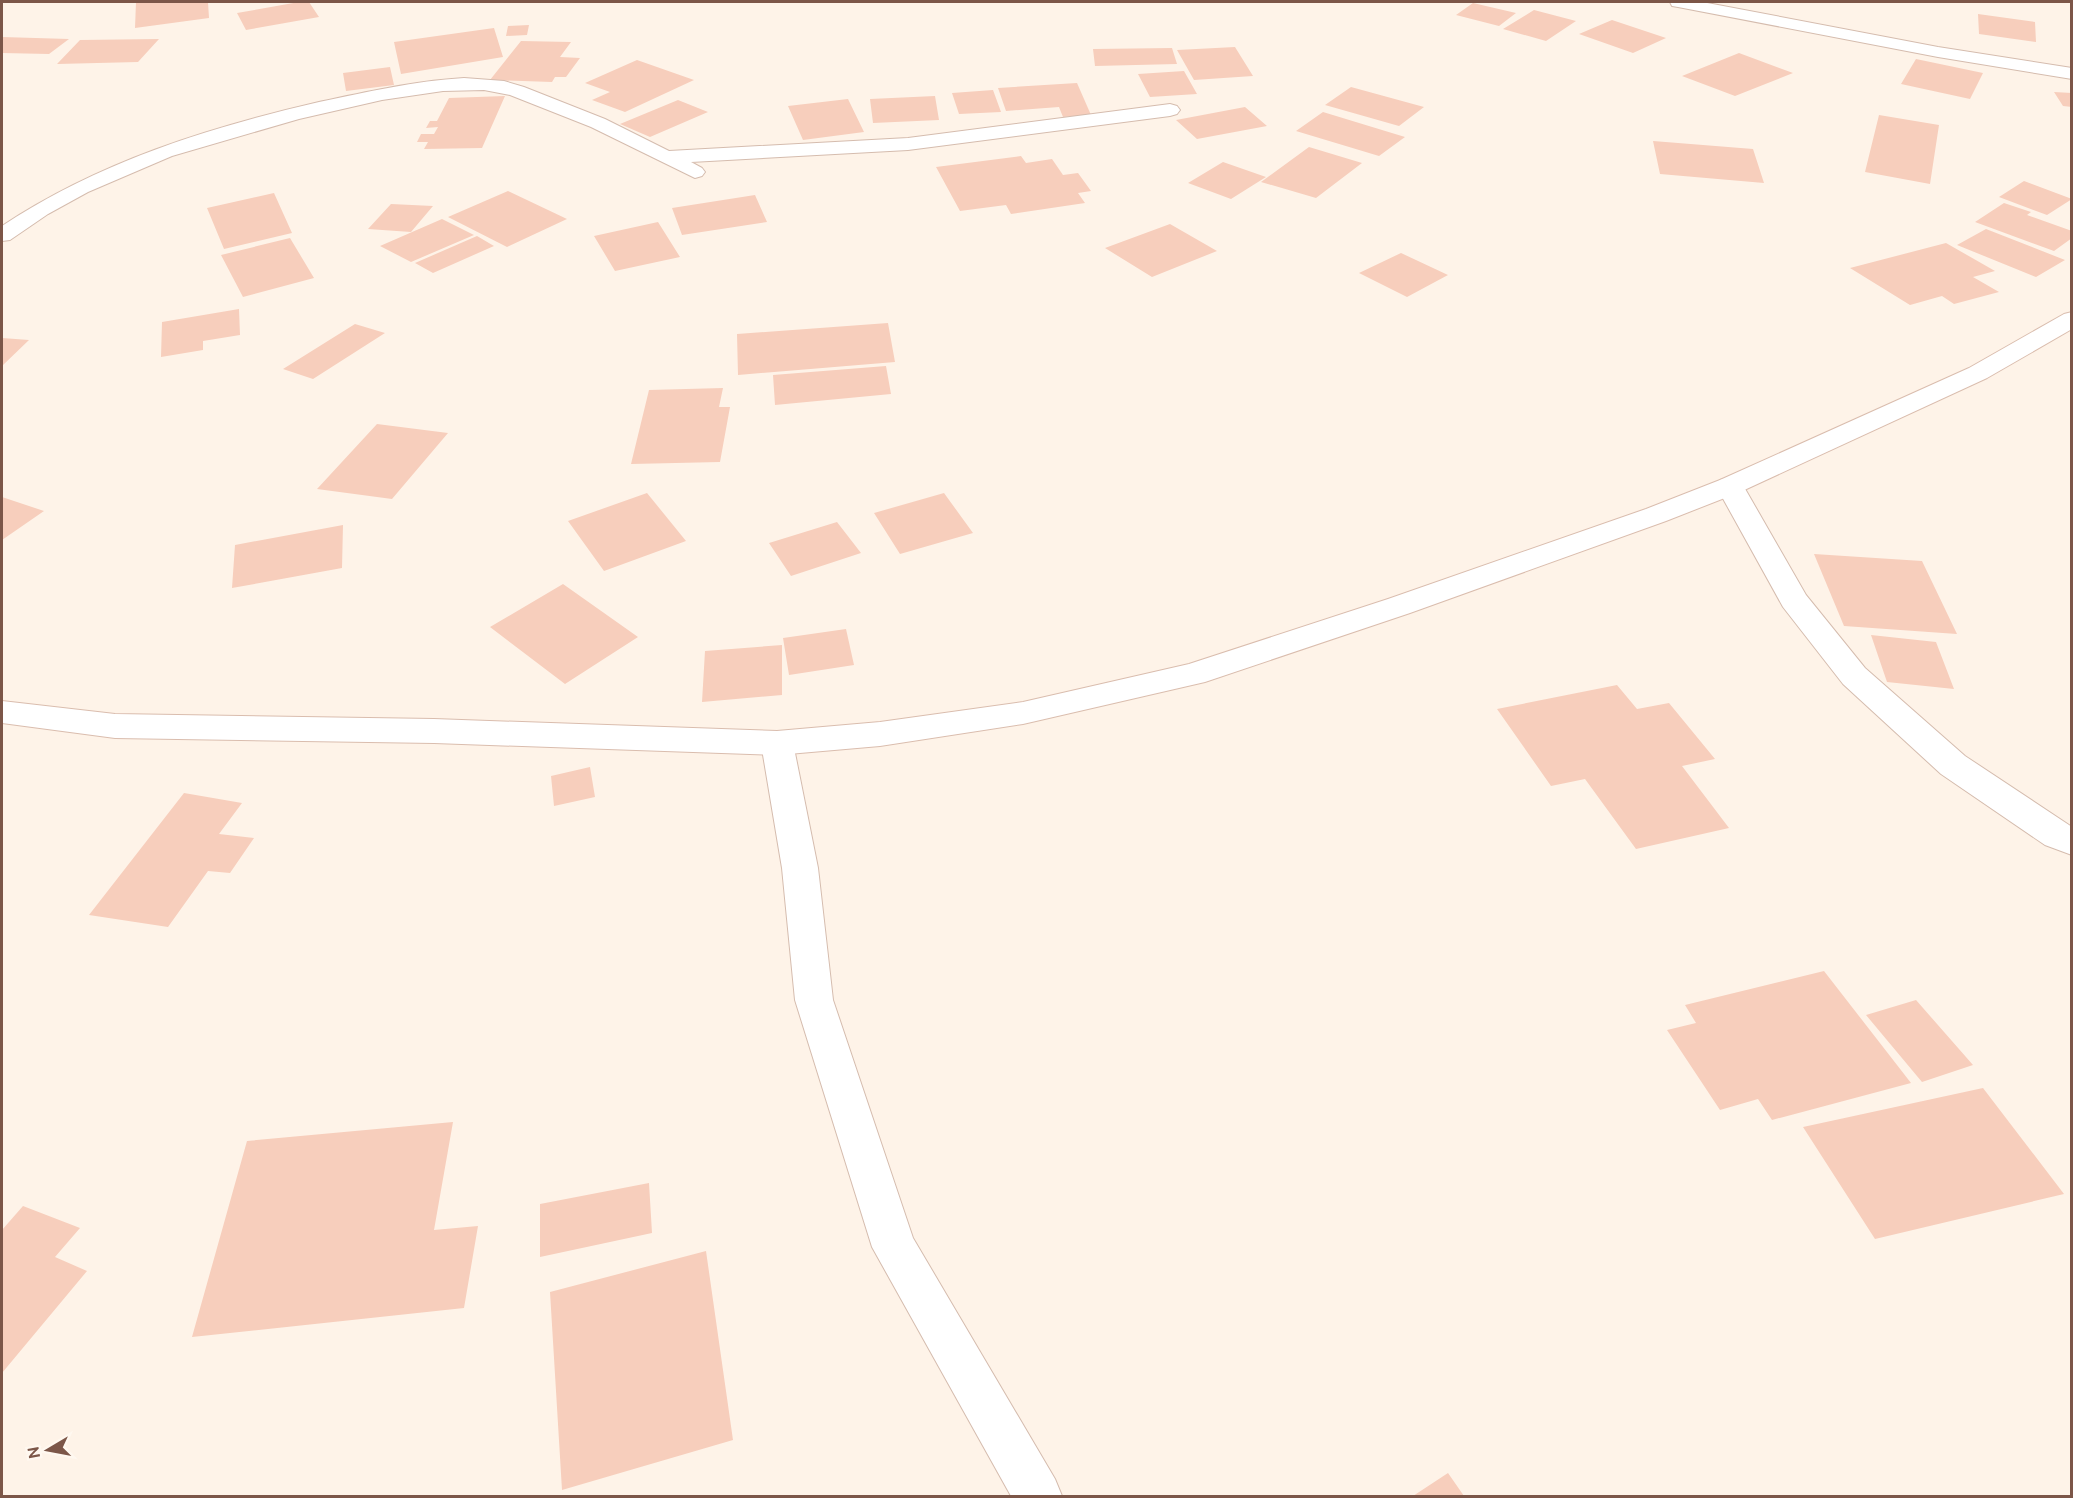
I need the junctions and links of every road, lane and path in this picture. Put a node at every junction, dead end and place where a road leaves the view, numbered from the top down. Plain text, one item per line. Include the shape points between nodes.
1 (1678, 2) edge
2 (2072, 74) edge
3 (1170, 110) dead end
4 (666, 157) junction
5 (695, 171) dead end
6 (2, 235) edge
7 (2072, 319) edge
8 (1730, 486) junction
9 (2, 712) edge
10 (777, 743) junction
11 (2072, 842) edge
12 (1038, 1497) edge

1 - 2 street
3 - 4 street via 908,144
4 - 5 street
4 - 6 street via 579,113 505,87 436,86 317,108 144,159 73,191
7 - 8 street via 1978,373
8 - 10 street via 1400,606 1194,674 1023,713 880,734
8 - 11 street via 1794,600 1854,676 1953,765 2057,836
9 - 10 street via 115,726 434,731
10 - 12 street via 800,868 814,1000 894,1247

